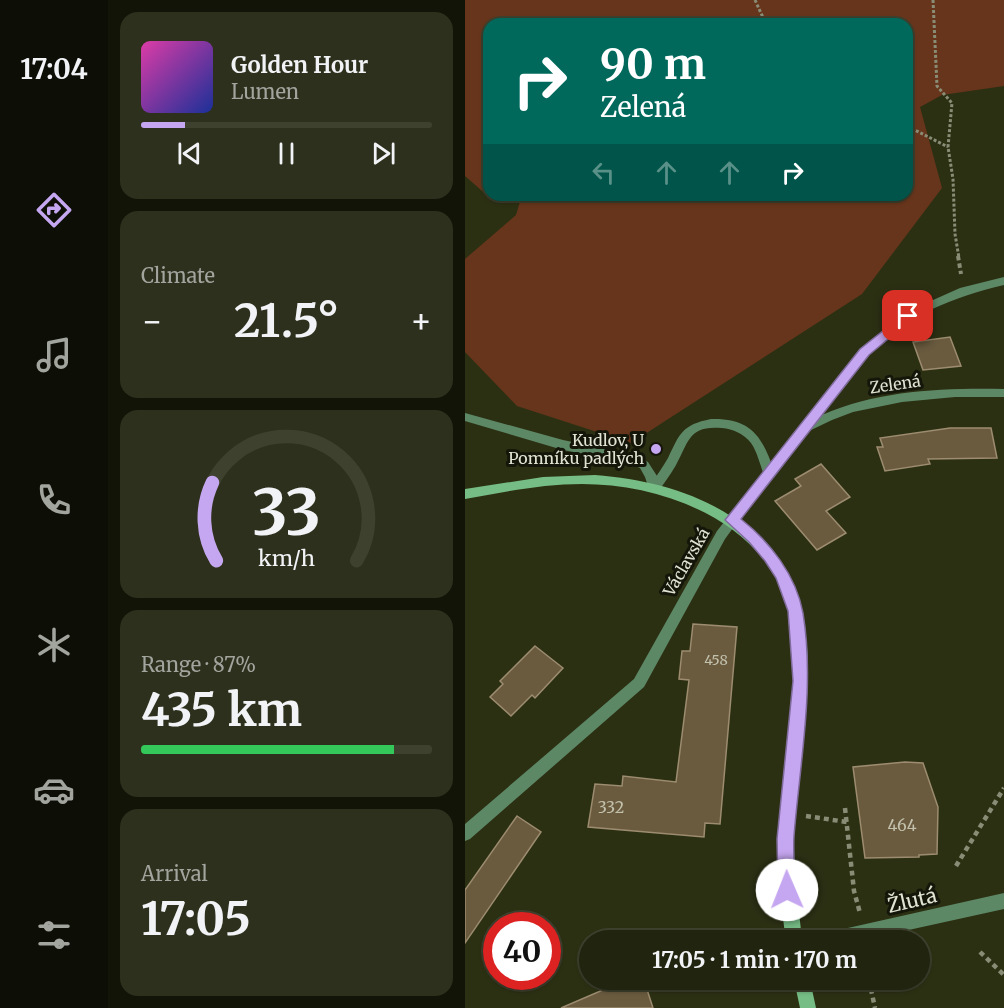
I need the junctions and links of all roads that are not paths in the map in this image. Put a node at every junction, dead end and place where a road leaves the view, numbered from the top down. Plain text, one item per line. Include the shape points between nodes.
1 (1004, 281) edge
2 (1004, 393) edge
3 (465, 417) edge
4 (800, 432) junction
5 (769, 474) junction
6 (654, 489) junction
7 (465, 494) edge
8 (732, 520) junction
9 (465, 834) edge
10 (1004, 901) edge
11 (793, 930) edge
12 (874, 930) edge
13 (804, 990) edge
14 (808, 1008) edge

1 - 4 street via 964,291 908,316 865,352
2 - 4 street, Zelená via 911,397 865,405 846,409
3 - 6 street via 563,445 629,458 644,465
4 - 5 street, Zelená
5 - 6 street via 752,436 738,427 717,423 687,433
5 - 8 street, Zelená
6 - 7 street via 598,480 542,481
6 - 8 street via 696,502
8 - 9 street, Václavská via 639,683
8 - 11 street, Václavská via 770,556 795,611 801,681 786,839
10 - 12 street, Žlutá
13 - 14 street

